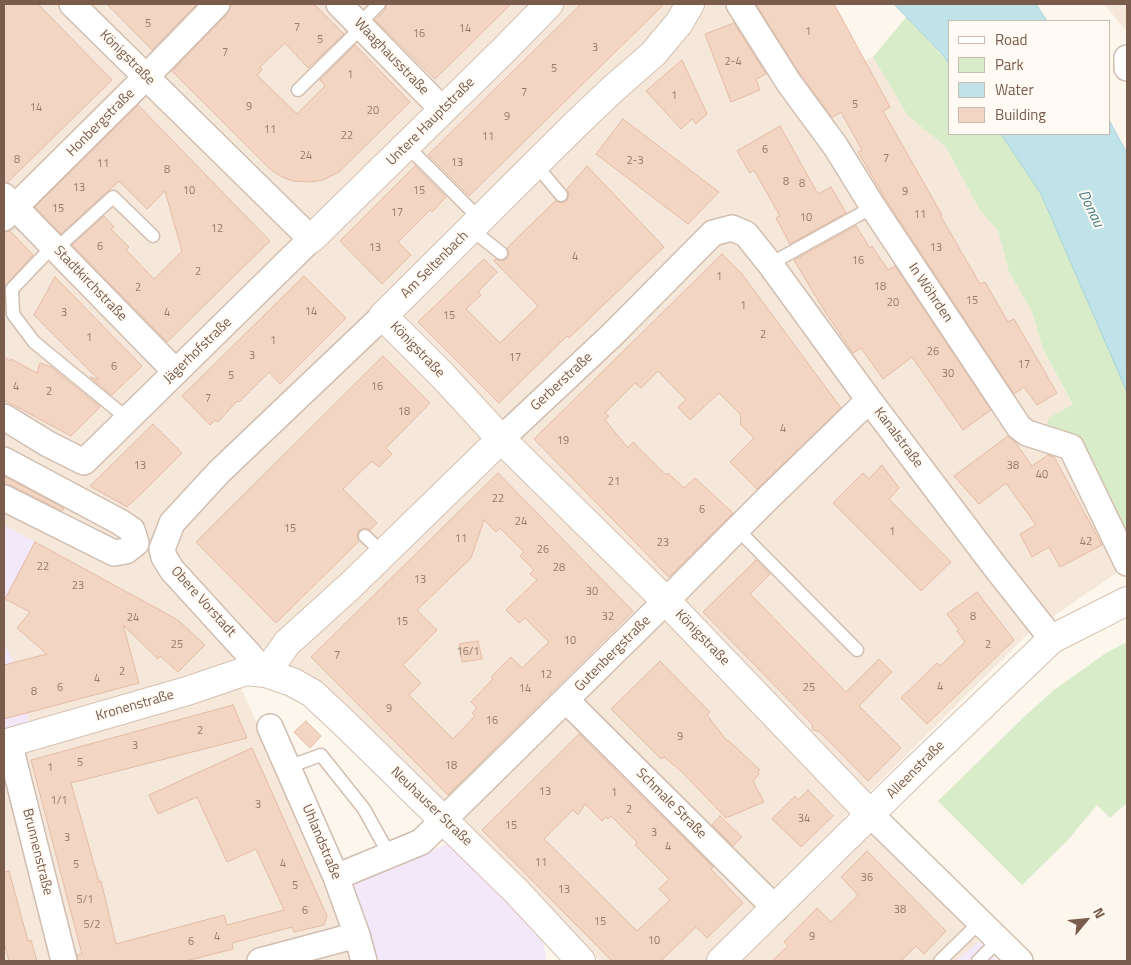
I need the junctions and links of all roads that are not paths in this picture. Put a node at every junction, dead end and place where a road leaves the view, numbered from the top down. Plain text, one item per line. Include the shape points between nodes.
1 (72, 4) edge
2 (217, 4) edge
3 (339, 4) edge
4 (379, 4) edge
5 (549, 4) edge
6 (690, 4) edge
7 (739, 4) edge
8 (361, 25) junction
9 (1127, 58) edge
10 (1127, 68) edge
11 (146, 77) junction
12 (298, 90) dead end
13 (443, 110) junction
14 (407, 146) junction
15 (536, 165) junction
16 (561, 195) dead end
17 (7, 207) edge
18 (872, 207) junction
19 (476, 224) junction
20 (746, 234) joint
21 (153, 236) dead end
22 (311, 239) junction
23 (55, 248) junction
24 (501, 253) dead end
25 (770, 264) junction
26 (384, 316) junction
27 (176, 372) junction
28 (869, 400) junction
29 (4, 417) edge
30 (128, 419) junction
31 (501, 439) junction
32 (4, 460) edge
33 (4, 498) edge
34 (737, 529) junction
35 (136, 542) junction
36 (162, 550) junction
37 (1127, 563) edge
38 (666, 601) junction
39 (1127, 601) edge
40 (1052, 639) junction
41 (857, 650) dead end
42 (266, 673) junction
43 (566, 700) junction
44 (270, 727) dead end
45 (7, 743) edge
46 (288, 767) junction
47 (871, 815) junction
48 (445, 820) junction
49 (390, 856) junction
50 (336, 877) junction
51 (776, 909) junction
52 (981, 922) junction
53 (356, 935) junction
54 (999, 940) junction
55 (64, 961) edge
56 (260, 961) edge
57 (364, 961) edge
58 (581, 961) edge
59 (721, 961) edge
60 (940, 961) edge
61 (978, 961) edge
62 (1020, 961) edge

1 - 11 street, Königstraße
2 - 11 street, Honbergstraße
3 - 8 street, Waaghausstraße
4 - 8 lane
5 - 13 street, Untere Hauptstraße
6 - 15 street, Am Seltenbach via 653,54
7 - 18 street, In Wöhrden
8 - 12 lane
8 - 13 street, Waaghausstraße
9 - 10 street
11 - 17 street, Honbergstraße
11 - 22 street, Königstraße
13 - 14 street, Untere Hauptstraße
14 - 19 lane
14 - 22 street, Untere Hauptstraße
15 - 16 lane
15 - 19 street, Am Seltenbach
17 - 23 street, Stadtkirchstraße
18 - 25 lane
18 - 37 street, In Wöhrden via 1019,427 1027,434 1071,447
19 - 24 lane
19 - 26 street, Am Seltenbach
20 - 25 street, Kanalstraße
20 - 31 street, Gerberstraße via 732,228 713,233 613,334
21 - 23 lane via 113,197
22 - 27 street, Jägerhofstraße
23 - 27 street, Stadtkirchstraße
23 - 30 lane via 12,289 13,314 34,342
25 - 28 street, Kanalstraße
26 - 31 street, Königstraße
26 - 36 street, Am Seltenbach via 219,472 172,523
27 - 30 street, Jägerhofstraße
28 - 34 street, Gutenbergstraße
28 - 40 street, Kanalstraße
29 - 30 street, Jägerhofstraße via 84,462
31 - 38 street, Königstraße
31 - 42 street, Gerberstraße via 374,544 349,587 286,643
32 - 35 street via 120,522 132,530
33 - 35 street via 114,553 126,550
34 - 38 street, Gutenbergstraße
34 - 41 lane
35 - 36 street
36 - 42 street, Obere Vorstadt via 172,570
38 - 43 street, Gutenbergstraße
38 - 47 street, Königstraße
39 - 40 street, Alleenstraße
40 - 47 street, Alleenstraße
42 - 45 street, Kronenstraße via 246,671 231,675 187,691
42 - 48 street, Neuhauser Straße via 312,693
43 - 48 street, Gutenbergstraße
43 - 51 street, Schmale Straße
44 - 46 street, Uhlandstraße
45 - 55 street, Brunnenstraße
46 - 49 lane via 321,755 364,810
46 - 50 street, Uhlandstraße
47 - 51 street, Alleenstraße
47 - 52 street, Königstraße
48 - 49 street, Gutenbergstraße via 421,842
48 - 58 street, Neuhauser Straße
49 - 50 street, Gutenbergstraße
50 - 53 street, Uhlandstraße
51 - 59 street, Alleenstraße
52 - 54 street, Königstraße
52 - 60 lane
53 - 56 street
53 - 57 street, Uhlandstraße
54 - 61 lane
54 - 62 street, Königstraße

